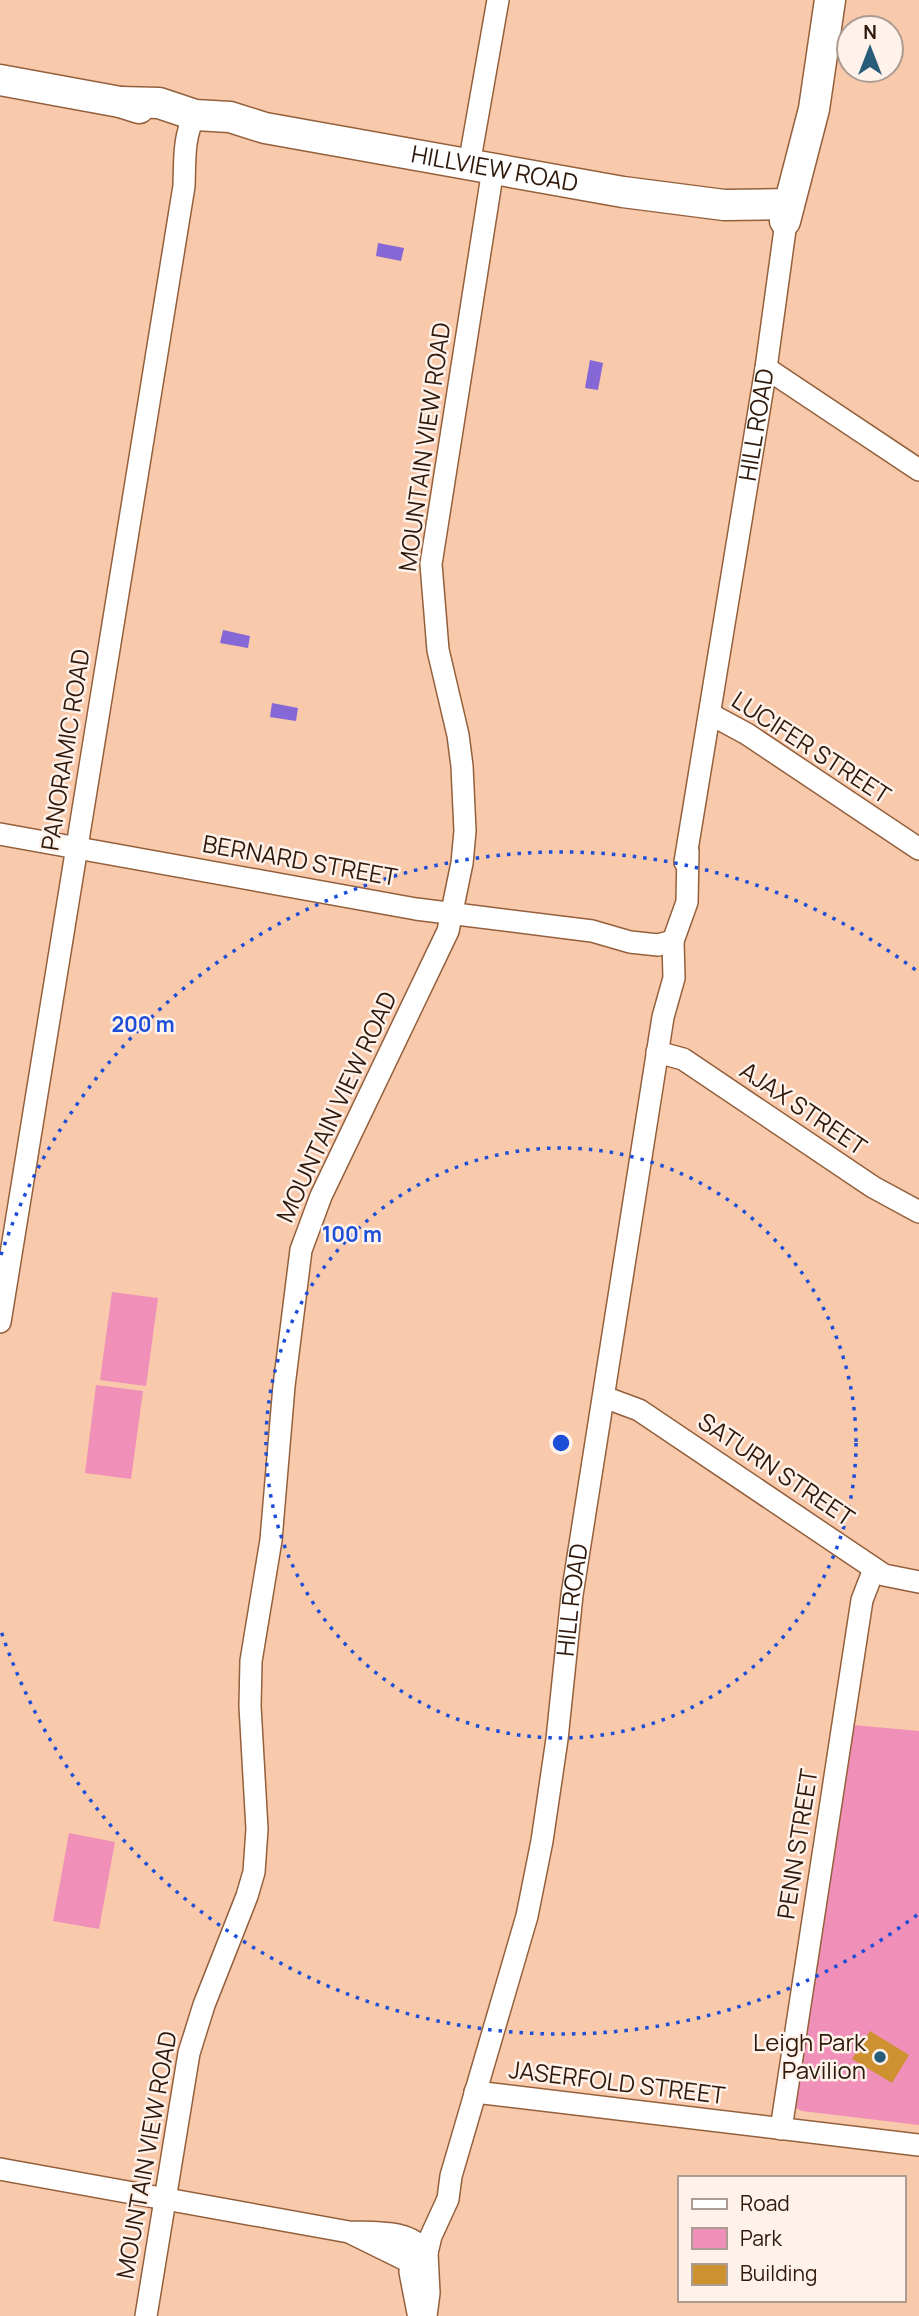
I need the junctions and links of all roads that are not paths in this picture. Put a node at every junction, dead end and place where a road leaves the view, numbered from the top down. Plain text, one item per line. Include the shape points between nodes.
1 (498, 0) edge
2 (830, 0) edge
3 (0, 80) edge
4 (194, 123) junction
5 (481, 167) junction
6 (788, 213) junction
7 (766, 368) junction
8 (919, 470) edge
9 (710, 714) junction
10 (0, 834) edge
11 (77, 848) junction
12 (919, 849) edge
13 (452, 914) junction
14 (664, 940) junction
15 (657, 1052) junction
16 (919, 1212) edge
17 (0, 1322) edge
18 (604, 1397) junction
19 (874, 1569) junction
20 (919, 1581) edge
21 (475, 2092) junction
22 (781, 2129) junction
23 (919, 2145) edge
24 (0, 2169) edge
25 (165, 2199) junction
26 (417, 2252) junction
27 (146, 2316) edge
28 (418, 2316) edge
29 (426, 2316) edge

1 - 5 street, MOUNTAIN VIEW ROAD
2 - 6 street, HILL ROAD via 814,109
3 - 4 street, HILLVIEW ROAD via 120,102 159,103
4 - 5 street, HILLVIEW ROAD via 230,117 265,128
4 - 11 street, PANORAMIC ROAD
5 - 6 street, HILLVIEW ROAD via 623,192
5 - 13 street, MOUNTAIN VIEW ROAD via 431,565 438,650 462,766 465,839
6 - 7 street, HILL ROAD
7 - 8 street
7 - 9 street, HILL ROAD
9 - 12 street, LUCIFER STREET
9 - 14 street, HILL ROAD via 688,851 687,902
10 - 11 street, BERNARD STREET
11 - 13 street, BERNARD STREET
11 - 17 street, PANORAMIC ROAD
13 - 14 street, BERNARD STREET via 592,931 620,930
13 - 25 street, MOUNTAIN VIEW ROAD via 439,951 321,1196 301,1250 271,1540 251,1661 256,1863 192,2041
14 - 15 street, HILL ROAD via 674,978
15 - 16 street, AJAX STREET via 683,1059 873,1187
15 - 18 street, HILL ROAD
18 - 19 street, SATURN STREET via 639,1410
18 - 21 street, HILL ROAD via 572,1595 540,1854 527,1916
19 - 20 street, SATURN STREET via 892,1578
19 - 22 street, PENN STREET via 862,1600
21 - 22 street, JASERFOLD STREET
21 - 26 street, HILL ROAD via 448,2199 431,2236
22 - 23 street, JASERFOLD STREET
24 - 25 street
25 - 26 street via 349,2232
25 - 27 street, MOUNTAIN VIEW ROAD
26 - 28 street, HILL ROAD
26 - 29 street, HILL ROAD via 429,2292

